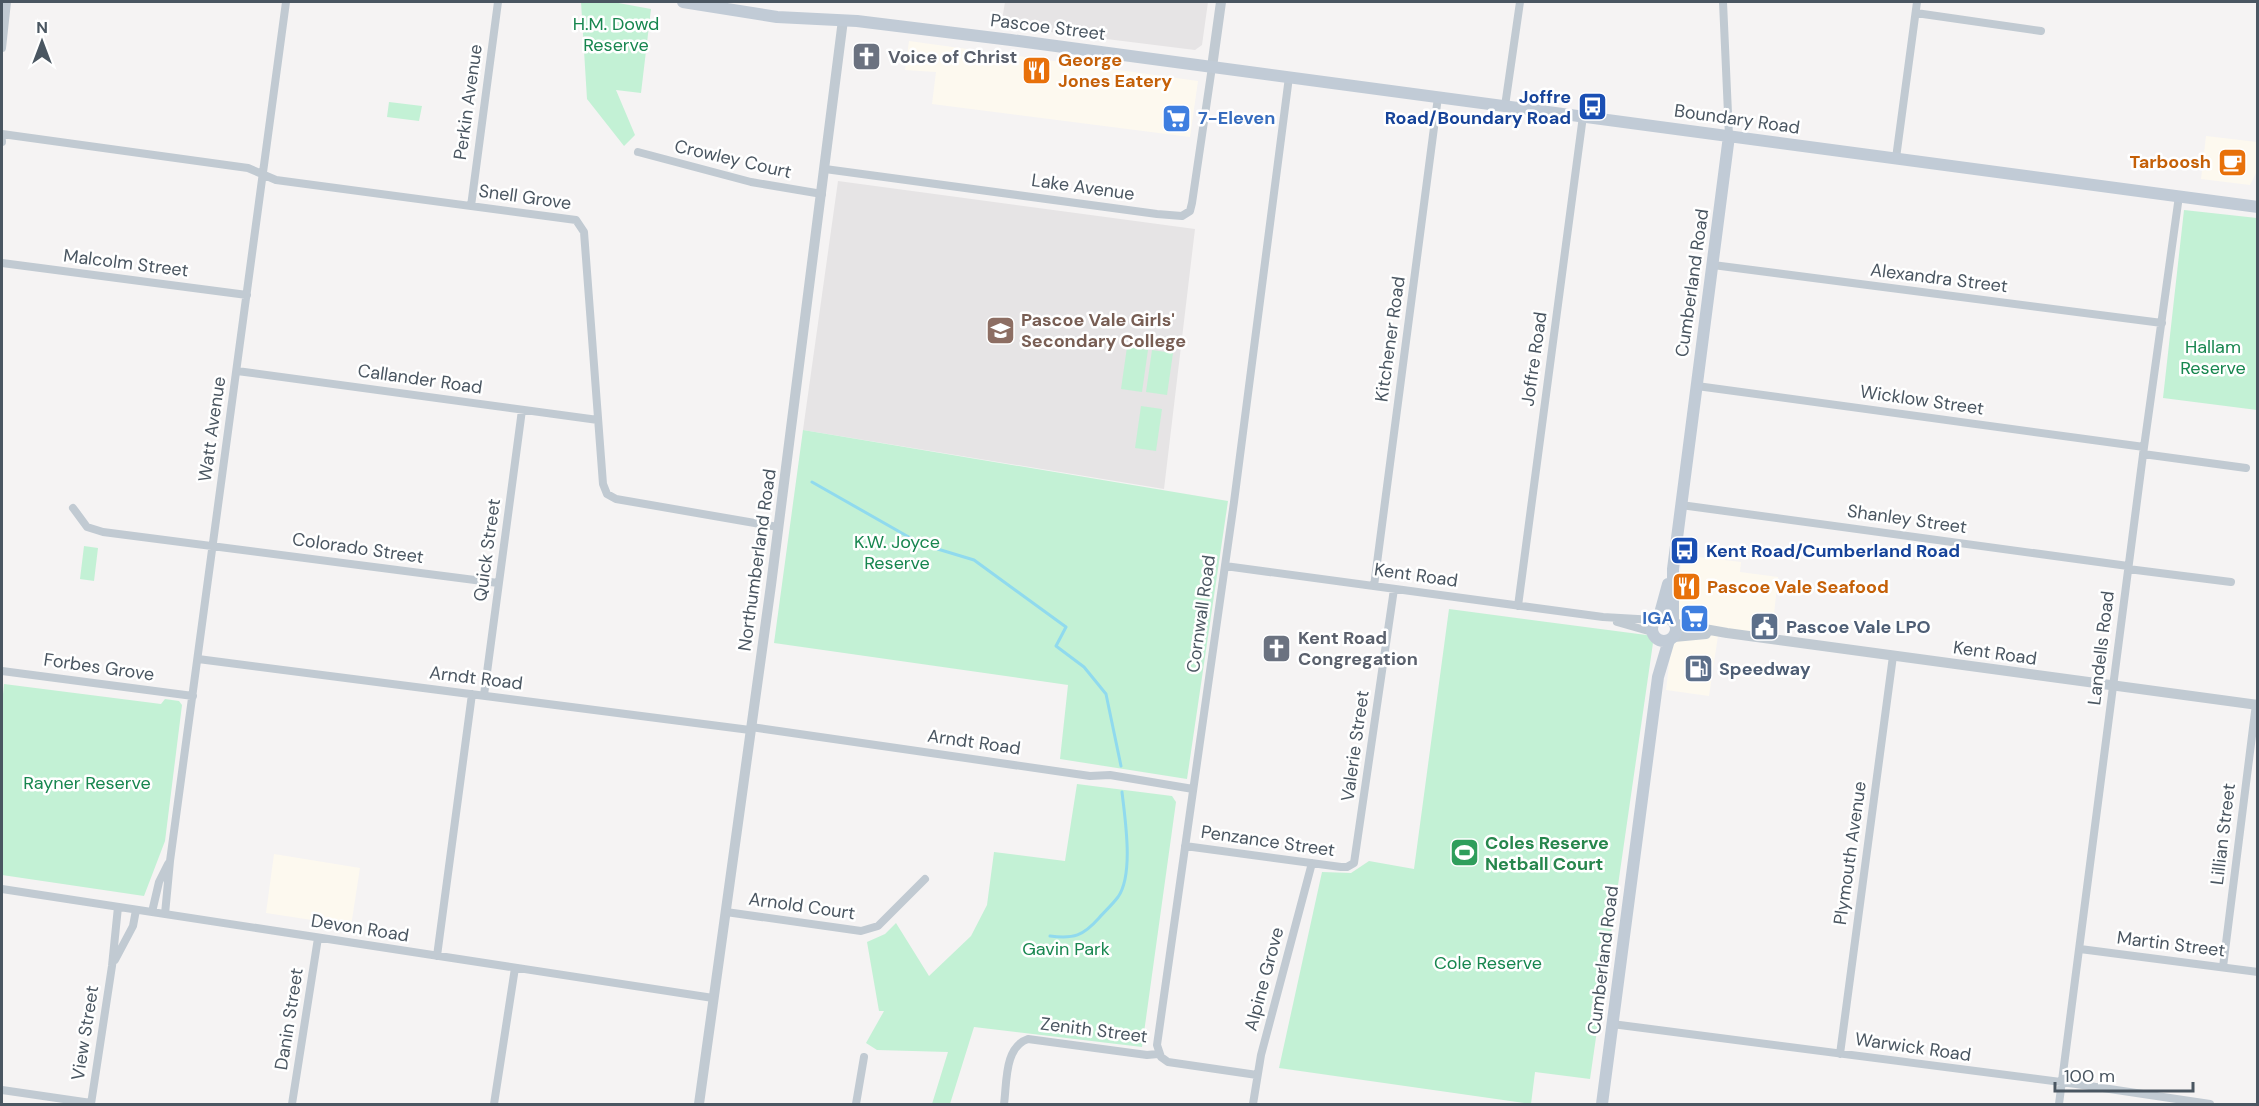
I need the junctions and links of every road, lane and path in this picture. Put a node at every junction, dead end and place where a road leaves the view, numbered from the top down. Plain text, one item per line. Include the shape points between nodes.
1 (7, 2) edge
2 (286, 2) edge
3 (498, 2) edge
4 (683, 2) edge
5 (1221, 2) edge
6 (1520, 2) edge
7 (1723, 2) edge
8 (1917, 2) edge
9 (1916, 13) junction
10 (843, 20) junction
11 (2042, 31) dead end
12 (2, 48) edge
13 (1212, 67) junction
14 (1289, 77) junction
15 (1438, 97) junction
16 (1505, 105) junction
17 (1583, 116) junction
18 (1729, 136) junction
19 (2, 139) edge
20 (638, 152) dead end
21 (1896, 158) junction
22 (825, 169) junction
23 (262, 174) junction
24 (822, 194) junction
25 (2179, 196) junction
26 (471, 207) junction
27 (2258, 207) edge
28 (2, 264) edge
29 (1713, 265) junction
30 (247, 295) junction
31 (2162, 323) junction
32 (237, 371) junction
33 (1697, 386) junction
34 (522, 410) junction
35 (598, 420) junction
36 (2143, 450) junction
37 (2246, 468) dead end
38 (1681, 505) junction
39 (73, 508) dead end
40 (778, 527) junction
41 (213, 546) junction
42 (1225, 566) junction
43 (2128, 567) junction
44 (2230, 582) dead end
45 (498, 584) junction
46 (1374, 586) junction
47 (1394, 589) junction
48 (1518, 606) junction
49 (1664, 629) junction
50 (1893, 656) junction
51 (198, 659) junction
52 (2, 671) edge
53 (2114, 686) junction
54 (472, 694) junction
55 (484, 695) junction
56 (193, 696) junction
57 (2257, 704) edge
58 (751, 729) junction
59 (1193, 789) junction
60 (1185, 846) junction
61 (170, 861) junction
62 (1311, 863) junction
63 (1347, 867) joint
64 (925, 879) dead end
65 (2, 889) edge
66 (118, 907) junction
67 (136, 910) junction
68 (152, 912) junction
69 (726, 912) junction
70 (165, 914) junction
71 (318, 938) junction
72 (2080, 949) junction
73 (437, 956) junction
74 (112, 966) junction
75 (2223, 967) junction
76 (515, 968) junction
77 (2258, 972) edge
78 (713, 998) junction
79 (1612, 1024) junction
80 (1158, 1054) junction
81 (1840, 1054) junction
82 (864, 1057) dead end
83 (1257, 1075) junction
84 (2062, 1083) junction
85 (2, 1090) edge
86 (91, 1104) edge
87 (292, 1104) edge
88 (494, 1104) edge
89 (699, 1104) edge
90 (856, 1104) edge
91 (1004, 1104) edge
92 (1253, 1104) edge
93 (1602, 1104) edge
94 (2059, 1104) edge
95 (2210, 1104) edge

1 - 12 street
2 - 23 street, Watt Avenue
3 - 26 street, Perkin Avenue
4 - 10 main road, Pascoe Street via 777,17
5 - 13 street
6 - 16 street
7 - 18 street, Cumberland Road
8 - 9 street
9 - 11 street
9 - 21 street
10 - 13 main road, Pascoe Street
10 - 22 street, Northumberland Road
13 - 14 main road, Boundary Road
13 - 22 street, Lake Avenue via 1192,203 1190,211 1182,216
14 - 15 main road, Boundary Road
14 - 42 street, Cornwall Road
15 - 16 main road, Boundary Road
15 - 46 street, Kitchener Road
16 - 17 main road, Boundary Road
17 - 18 main road, Boundary Road
17 - 48 street, Joffre Road
18 - 21 main road, Boundary Road
18 - 29 main road, Cumberland Road
19 - 23 street, Snell Grove via 23,138 248,168
20 - 24 street, Crowley Court via 751,182
21 - 25 main road, Boundary Road
22 - 24 street, Northumberland Road
23 - 26 street, Snell Grove via 276,180
23 - 30 street, Watt Avenue
24 - 40 street, Northumberland Road
25 - 27 main road, Boundary Road
25 - 31 street, Landells Road
26 - 35 street, Snell Grove via 573,219 581,225
28 - 30 street, Malcolm Street
29 - 31 street, Alexandra Street
29 - 33 main road, Cumberland Road
30 - 32 street, Watt Avenue
31 - 36 street, Landells Road
32 - 34 street, Callander Road
32 - 41 street, Watt Avenue
33 - 36 street, Wicklow Street
33 - 38 main road, Cumberland Road
34 - 35 street, Callander Road
34 - 45 street, Quick Street
35 - 40 street, Snell Grove via 603,484 611,497
36 - 37 street, Wicklow Street
36 - 43 street, Landells Road
38 - 43 street, Shanley Street
38 - 49 main road, Cumberland Road
39 - 41 street, Colorado Street via 84,524 93,529
40 - 58 street, Northumberland Road
41 - 45 street, Colorado Street
41 - 51 street, Watt Avenue
42 - 46 street, Kent Road
42 - 59 street, Cornwall Road
43 - 44 street, Shanley Street
43 - 53 street, Landells Road
45 - 55 street, Quick Street
46 - 47 street, Kent Road
47 - 48 street, Kent Road
47 - 63 street, Valerie Street via 1357,854 1354,863
48 - 49 street, Kent Road
49 - 50 street, Kent Road via 1727,633
49 - 79 main road, Cumberland Road
50 - 53 street, Kent Road
50 - 81 street, Plymouth Avenue
51 - 54 street, Arndt Road
51 - 56 street, Watt Avenue
52 - 56 street, Forbes Grove
53 - 57 street, Kent Road
53 - 72 street, Landells Road
54 - 55 street, Arndt Road
54 - 73 street
55 - 58 street, Arndt Road
56 - 61 street, Watt Avenue
57 - 75 street, Lillian Street
58 - 59 street, Arndt Road
58 - 69 street, Northumberland Road
59 - 60 street, Cornwall Road
60 - 62 street, Penzance Street
60 - 80 street, Cornwall Road
61 - 68 street, Watt Avenue via 159,882
61 - 70 street, Watt Avenue
62 - 63 street, Penzance Street
62 - 83 street, Alpine Grove
64 - 69 street, Arnold Court via 878,926 861,931
65 - 66 street, Devon Road
66 - 67 street, Devon Road
66 - 74 street, View Street
67 - 68 street, Devon Road
67 - 74 street, View Street via 133,926
68 - 70 street, Devon Road
69 - 78 street, Northumberland Road
70 - 71 street, Devon Road
71 - 73 street, Devon Road
71 - 87 street, Danin Street
72 - 75 street, Martin Street
72 - 84 street, Landells Road
73 - 76 street, Devon Road
74 - 86 street, View Street
75 - 77 street, Martin Street
76 - 78 street, Devon Road
76 - 88 street
78 - 89 street, Northumberland Road
79 - 81 street, Warwick Road
79 - 93 main road, Cumberland Road
80 - 83 street via 1176,1064
80 - 91 street, Zenith Street via 1028,1039 1018,1044 1012,1054
81 - 84 street, Warwick Road
82 - 90 street
83 - 92 street, Alpine Grove
84 - 94 street, Landells Road
84 - 95 street, Warwick Road
85 - 86 street

